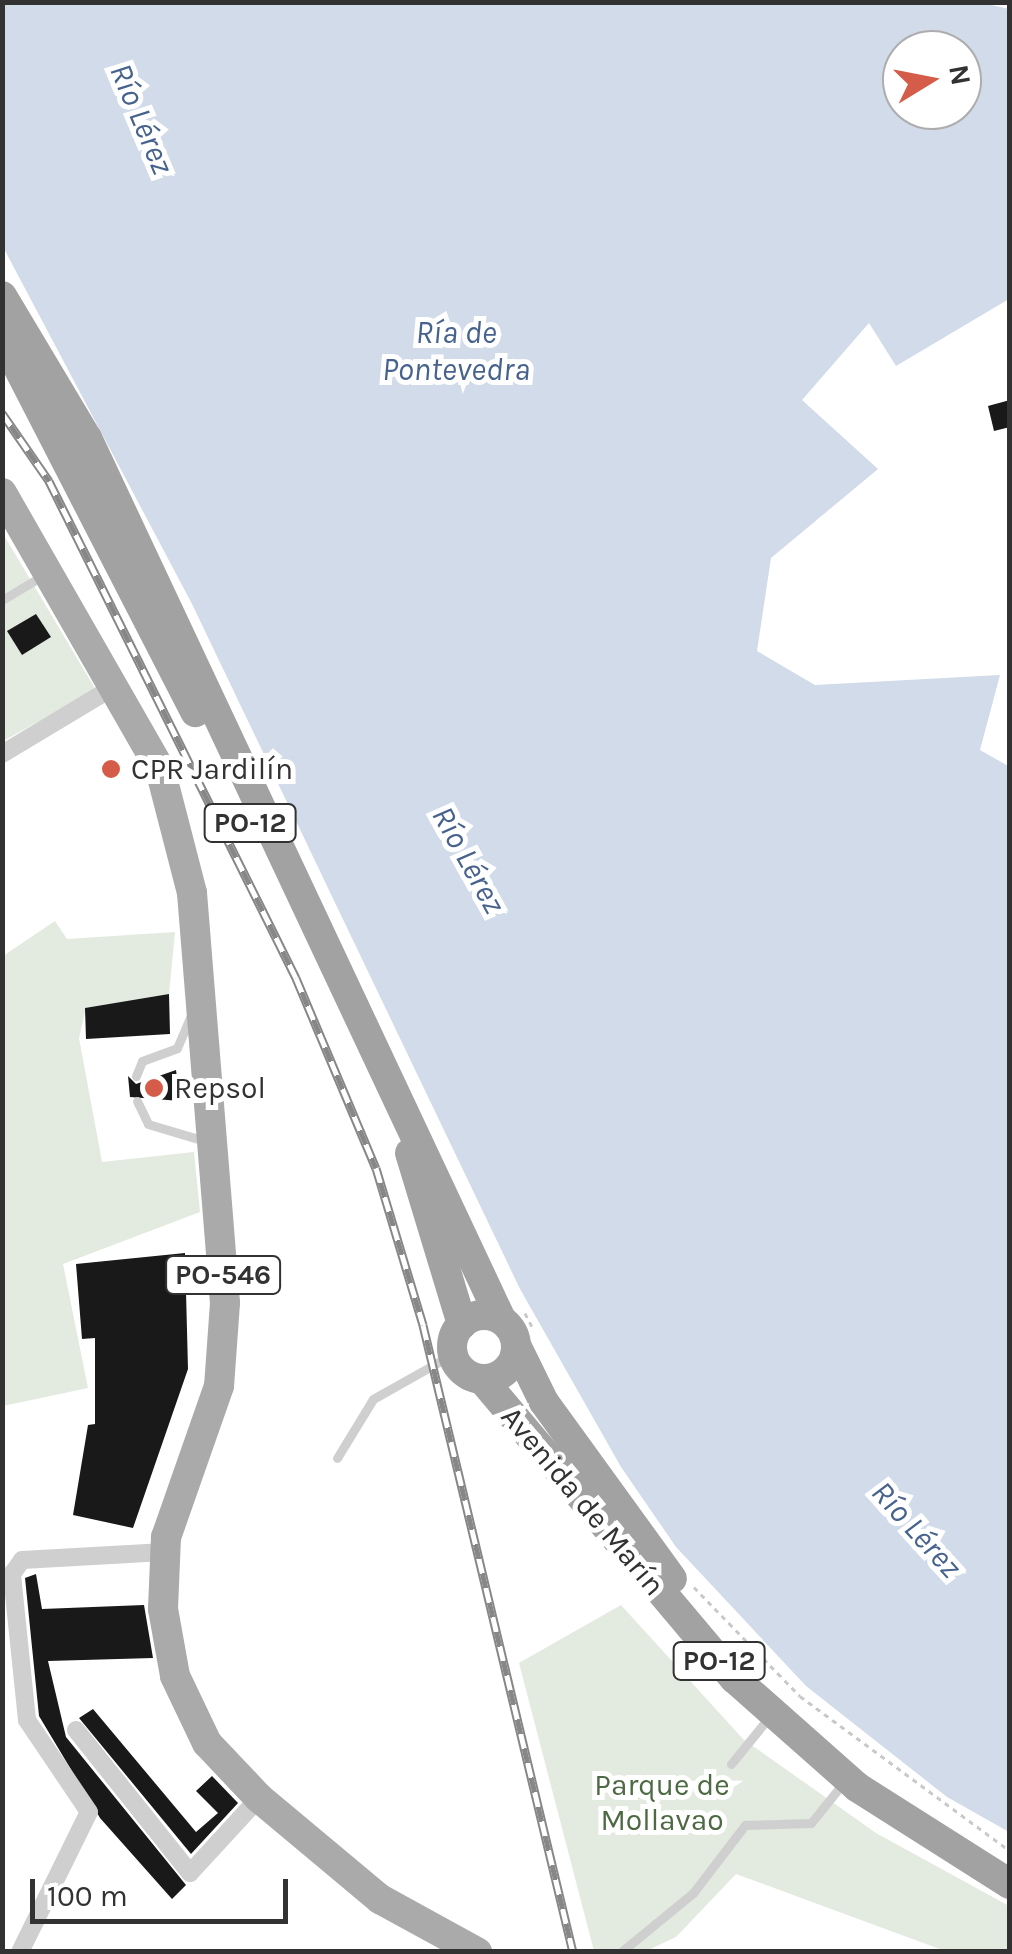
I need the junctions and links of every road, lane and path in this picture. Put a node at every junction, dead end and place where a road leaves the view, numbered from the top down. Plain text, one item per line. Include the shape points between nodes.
1 (2, 296) edge
2 (2, 336) edge
3 (2, 494) edge
4 (48, 572) junction
5 (2, 600) edge
6 (115, 686) junction
7 (2, 754) edge
8 (201, 1002) junction
9 (136, 1076) dead end
10 (137, 1101) dead end
11 (212, 1145) junction
12 (501, 1319) junction
13 (462, 1324) junction
14 (516, 1348) junction
15 (453, 1354) junction
16 (482, 1379) junction
17 (338, 1458) dead end
18 (164, 1552) junction
19 (690, 1581) dead end
20 (772, 1714) junction
21 (76, 1730) dead end
22 (730, 1764) dead end
23 (847, 1778) junction
24 (259, 1798) junction
25 (1010, 1851) edge
26 (1010, 1862) edge
27 (1010, 1884) edge
28 (20, 1952) edge
29 (476, 1952) edge
30 (621, 1952) edge

1 - 12 highway, PO-12 via 88,438
2 - 13 highway, PO-12 via 43,404 398,1126
3 - 4 main road, PO-546
4 - 5 lane
4 - 6 main road, PO-546
6 - 7 street
6 - 8 main road, PO-546 via 160,769 184,844
8 - 9 lane via 188,1012 177,1048 142,1061
8 - 11 main road, PO-546
10 - 11 lane via 148,1124
11 - 18 main road, PO-546 via 224,1349
12 - 13 highway via 480,1315
12 - 14 highway
13 - 15 highway
14 - 16 highway via 510,1367
14 - 26 highway, Avenida de Marín / PO-12 via 544,1402 708,1623 870,1772
15 - 16 highway via 464,1372
15 - 17 lane via 373,1399
16 - 20 highway, Avenida de Marín / PO-12 via 618,1546
18 - 24 main road, PO-546 via 163,1609 175,1676 208,1743
18 - 28 street via 22,1560 12,1574 27,1720 89,1812
19 - 25 path via 749,1648 878,1761
20 - 22 lane
20 - 23 highway, Avenida de Marín / PO-12
21 - 24 street via 190,1873
23 - 27 highway, Avenida de Marín / PO-12
23 - 30 lane via 811,1823 745,1825 692,1893
24 - 29 main road, PO-546 via 380,1898

